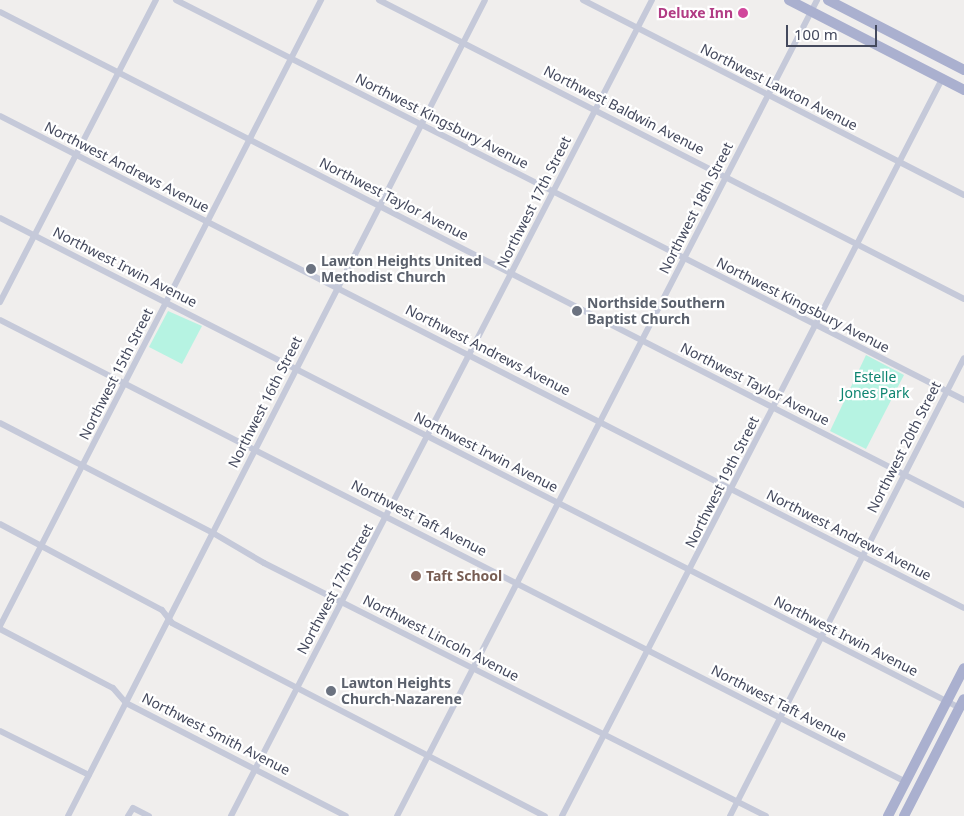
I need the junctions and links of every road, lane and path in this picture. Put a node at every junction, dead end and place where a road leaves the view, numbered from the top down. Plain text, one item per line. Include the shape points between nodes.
1 (156, 0) edge
2 (176, 0) edge
3 (321, 0) edge
4 (379, 0) edge
5 (485, 0) edge
6 (583, 0) edge
7 (652, 0) edge
8 (789, 0) edge
9 (817, 0) edge
10 (828, 0) edge
11 (0, 12) edge
12 (811, 12) junction
13 (638, 28) junction
14 (463, 43) junction
15 (291, 58) junction
16 (964, 70) edge
17 (117, 72) junction
18 (942, 79) junction
19 (964, 90) edge
20 (768, 95) junction
21 (596, 110) junction
22 (0, 116) edge
23 (420, 124) junction
24 (250, 140) junction
25 (76, 155) junction
26 (900, 163) junction
27 (726, 176) junction
28 (553, 192) junction
29 (964, 195) edge
30 (378, 206) junction
31 (0, 218) edge
32 (208, 222) junction
33 (34, 235) junction
34 (858, 244) junction
35 (684, 259) junction
36 (511, 272) junction
37 (337, 287) junction
38 (964, 299) edge
39 (0, 302) edge
40 (166, 303) junction
41 (0, 320) edge
42 (816, 326) junction
43 (642, 341) junction
44 (470, 355) junction
45 (964, 358) edge
46 (296, 369) junction
47 (126, 382) junction
48 (947, 391) junction
49 (964, 400) edge
50 (774, 408) junction
51 (600, 422) junction
52 (0, 423) edge
53 (428, 436) junction
54 (256, 449) junction
55 (84, 466) junction
56 (905, 474) junction
57 (732, 489) junction
58 (558, 503) junction
59 (964, 505) edge
60 (387, 516) junction
61 (0, 524) edge
62 (213, 533) junction
63 (41, 546) junction
64 (862, 555) junction
65 (690, 571) junction
66 (517, 583) junction
67 (343, 602) junction
68 (964, 608) edge
69 (169, 618) junction
70 (0, 628) edge
71 (821, 637) junction
72 (649, 653) junction
73 (964, 668) edge
74 (473, 669) junction
75 (297, 686) junction
76 (947, 701) junction
77 (126, 702) junction
78 (962, 703) edge
79 (781, 717) junction
80 (0, 731) edge
81 (604, 737) junction
82 (428, 756) junction
83 (254, 766) junction
84 (88, 775) junction
85 (906, 782) junction
86 (737, 802) junction
87 (68, 816) edge
88 (128, 816) edge
89 (149, 816) edge
90 (231, 816) edge
91 (346, 816) edge
92 (397, 816) edge
93 (545, 816) edge
94 (562, 816) edge
95 (730, 816) edge
96 (766, 816) edge
97 (888, 816) edge
98 (904, 816) edge

1 - 17 street
2 - 15 street, Northwest Kingsbury Avenue
3 - 15 street, Northwest 15th Street
4 - 14 street, Northwest Baldwin Avenue
5 - 14 street, Northwest 16th Street
6 - 13 street, Northwest Lawton Avenue
7 - 13 street, Northwest 17th Street
8 - 12 main road
9 - 12 street, Northwest 18th Street
10 - 16 main road
11 - 17 street, Northwest Taylor Avenue
12 - 18 main road
12 - 20 street, Northwest 18th Street
13 - 20 street, Northwest Lawton Avenue
13 - 21 street, Northwest 17th Street
14 - 21 street, Northwest Baldwin Avenue
14 - 23 street, Northwest 16th Street
15 - 23 street, Northwest Kingsbury Avenue
15 - 24 street, Northwest 15th Street
17 - 24 street, Northwest Taylor Avenue
17 - 25 street
18 - 19 main road
18 - 26 street, Northwest 19th Street
20 - 26 street, Northwest Lawton Avenue
20 - 27 street, Northwest 18th Street
21 - 27 street, Northwest Baldwin Avenue
21 - 28 street, Northwest 17th Street
22 - 25 street, Northwest Andrews Avenue
23 - 28 street, Northwest Kingsbury Avenue
23 - 30 street, Northwest 16th Street
24 - 30 street, Northwest Taylor Avenue
24 - 32 street, Northwest 15th Street
25 - 32 street, Northwest Andrews Avenue
25 - 33 street
26 - 29 street, Northwest Lawton Avenue
26 - 34 street, Northwest 19th Street
27 - 34 street, Northwest Baldwin Avenue
27 - 35 street, Northwest 18th Street
28 - 35 street, Northwest Kingsbury Avenue
28 - 36 street, Northwest 17th Street
30 - 36 street, Northwest Taylor Avenue
30 - 37 street, Northwest 16th Street
31 - 33 street, Northwest Irwin Avenue
32 - 37 street, Northwest Andrews Avenue
32 - 40 street, Northwest 15th Street
33 - 39 street
33 - 40 street, Northwest Irwin Avenue
34 - 38 street, Northwest Baldwin Avenue
34 - 42 street, Northwest 19th Street
35 - 42 street, Northwest Kingsbury Avenue
35 - 43 street, Northwest 18th Street
36 - 43 street, Northwest Taylor Avenue
36 - 44 street, Northwest 17th Street
37 - 44 street, Northwest Andrews Avenue
37 - 46 street, Northwest 16th Street
40 - 46 street, Northwest Irwin Avenue
40 - 47 street, Northwest 15th Street
41 - 47 street, Northwest Taft Avenue
42 - 48 street, Northwest Kingsbury Avenue
42 - 50 street, Northwest 19th Street
43 - 50 street, Northwest Taylor Avenue
43 - 51 street, Northwest 18th Street
44 - 51 street, Northwest Andrews Avenue
44 - 53 street, Northwest 17th Street
45 - 48 street, Northwest 20th Street
46 - 53 street, Northwest Irwin Avenue
46 - 54 street, Northwest 16th Street
47 - 54 street, Northwest Taft Avenue
47 - 55 street, Northwest 15th Street
48 - 49 street, Northwest Kingsbury Avenue
48 - 56 street, Northwest 20th Street
50 - 56 street, Northwest Taylor Avenue
50 - 57 street, Northwest 19th Street
51 - 57 street, Northwest Andrews Avenue
51 - 58 street, Northwest 18th Street
52 - 55 street, Northwest Lincoln Avenue
53 - 58 street, Northwest Irwin Avenue
53 - 60 street, Northwest 17th Street
54 - 60 street, Northwest Taft Avenue
54 - 62 street, Northwest 16th Street
55 - 62 street, Northwest Lincoln Avenue
55 - 63 street, Northwest 15th Street
56 - 59 street, Northwest Taylor Avenue
56 - 64 street, Northwest 20th Street
57 - 64 street, Northwest Andrews Avenue
57 - 65 street, Northwest 19th Street
58 - 65 street, Northwest Irwin Avenue
58 - 66 street, Northwest 18th Street
60 - 66 street, Northwest Taft Avenue
60 - 67 street, Northwest 17th Street
61 - 63 street
62 - 67 street, Northwest Lincoln Avenue
62 - 69 street, Northwest 16th Street
63 - 69 street via 162,610
63 - 70 street, Northwest 15th Street
64 - 68 street, Northwest Andrews Avenue
64 - 71 street, Northwest 20th Street
65 - 71 street, Northwest Irwin Avenue
65 - 72 street, Northwest 19th Street
66 - 72 street, Northwest Taft Avenue
66 - 74 street, Northwest 18th Street
67 - 74 street, Northwest Lincoln Avenue
67 - 75 street, Northwest 17th Street
69 - 75 street
69 - 77 street, Northwest 16th Street
70 - 77 street, Northwest Smith Avenue via 113,688
71 - 76 street, Northwest Irwin Avenue
71 - 79 street, Northwest 20th Street
72 - 79 street, Northwest Taft Avenue
72 - 81 street, Northwest 19th Street
73 - 76 main road
74 - 81 street, Northwest Lincoln Avenue
74 - 82 street, Northwest 18th Street
75 - 82 street
75 - 83 street, Northwest 17th Street
76 - 78 street, Northwest Irwin Avenue
76 - 85 main road
77 - 83 street, Northwest Smith Avenue
77 - 84 street, Northwest 16th Street
78 - 98 main road
79 - 85 street, Northwest Taft Avenue
79 - 86 street, Northwest 20th Street
80 - 84 street
81 - 86 street, Northwest Lincoln Avenue
81 - 94 street, Northwest 19th Street
82 - 92 street, Northwest 18th Street
82 - 93 street
83 - 90 street, Northwest 17th Street
83 - 91 street, Northwest Smith Avenue
84 - 87 street, Northwest 16th Street
85 - 97 main road
86 - 95 street, Northwest 20th Street
86 - 96 street, Northwest Lincoln Avenue
88 - 89 street via 133,808

